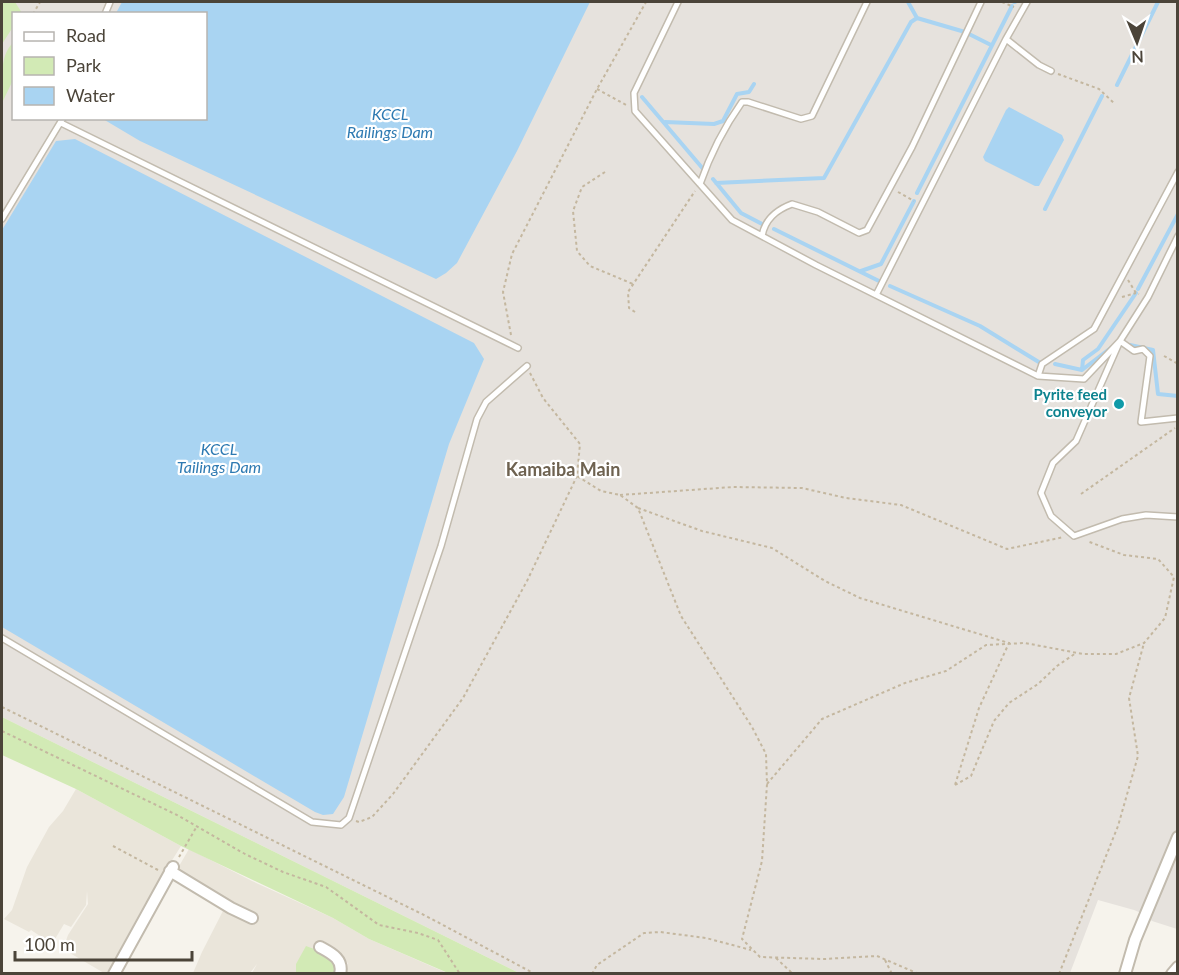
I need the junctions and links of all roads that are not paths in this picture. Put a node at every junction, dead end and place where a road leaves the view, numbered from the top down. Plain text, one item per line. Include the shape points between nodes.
1 (678, 2) edge
2 (867, 2) edge
3 (981, 2) edge
4 (1027, 2) edge
5 (1006, 39) junction
6 (1051, 71) road end
7 (62, 121) edge
8 (1178, 172) edge
9 (700, 184) junction
10 (2, 219) edge
11 (762, 236) junction
12 (1178, 236) edge
13 (876, 295) junction
14 (1120, 341) junction
15 (518, 348) road end
16 (527, 366) road end
17 (1038, 376) junction
18 (1176, 419) edge
19 (1178, 517) edge
20 (2, 638) edge
21 (1178, 837) edge
22 (252, 918) dead end
23 (320, 947) dead end
24 (1178, 967) edge
25 (114, 974) edge
26 (340, 974) edge
27 (1125, 974) edge
28 (1172, 974) edge

1 - 9 lane via 634,93 635,111
2 - 9 lane via 812,116 801,119 742,102
3 - 11 lane via 912,147 867,230 860,233 792,204 770,218
4 - 5 lane
5 - 6 lane
5 - 13 lane
7 - 10 lane
7 - 15 lane
8 - 17 lane via 1094,329 1042,364
9 - 11 lane via 732,220
11 - 13 lane
12 - 14 lane via 1148,297
13 - 17 lane
14 - 17 lane via 1084,379
14 - 18 lane via 1134,351 1143,349 1150,356 1141,422
14 - 19 lane via 1076,441 1053,463 1041,493 1051,516 1074,536 1122,519 1146,515
16 - 20 lane via 486,402 477,419 441,546 349,818 341,825 312,822
21 - 27 street
22 - 25 street via 170,872
23 - 26 street via 336,957 342,967
24 - 28 street

